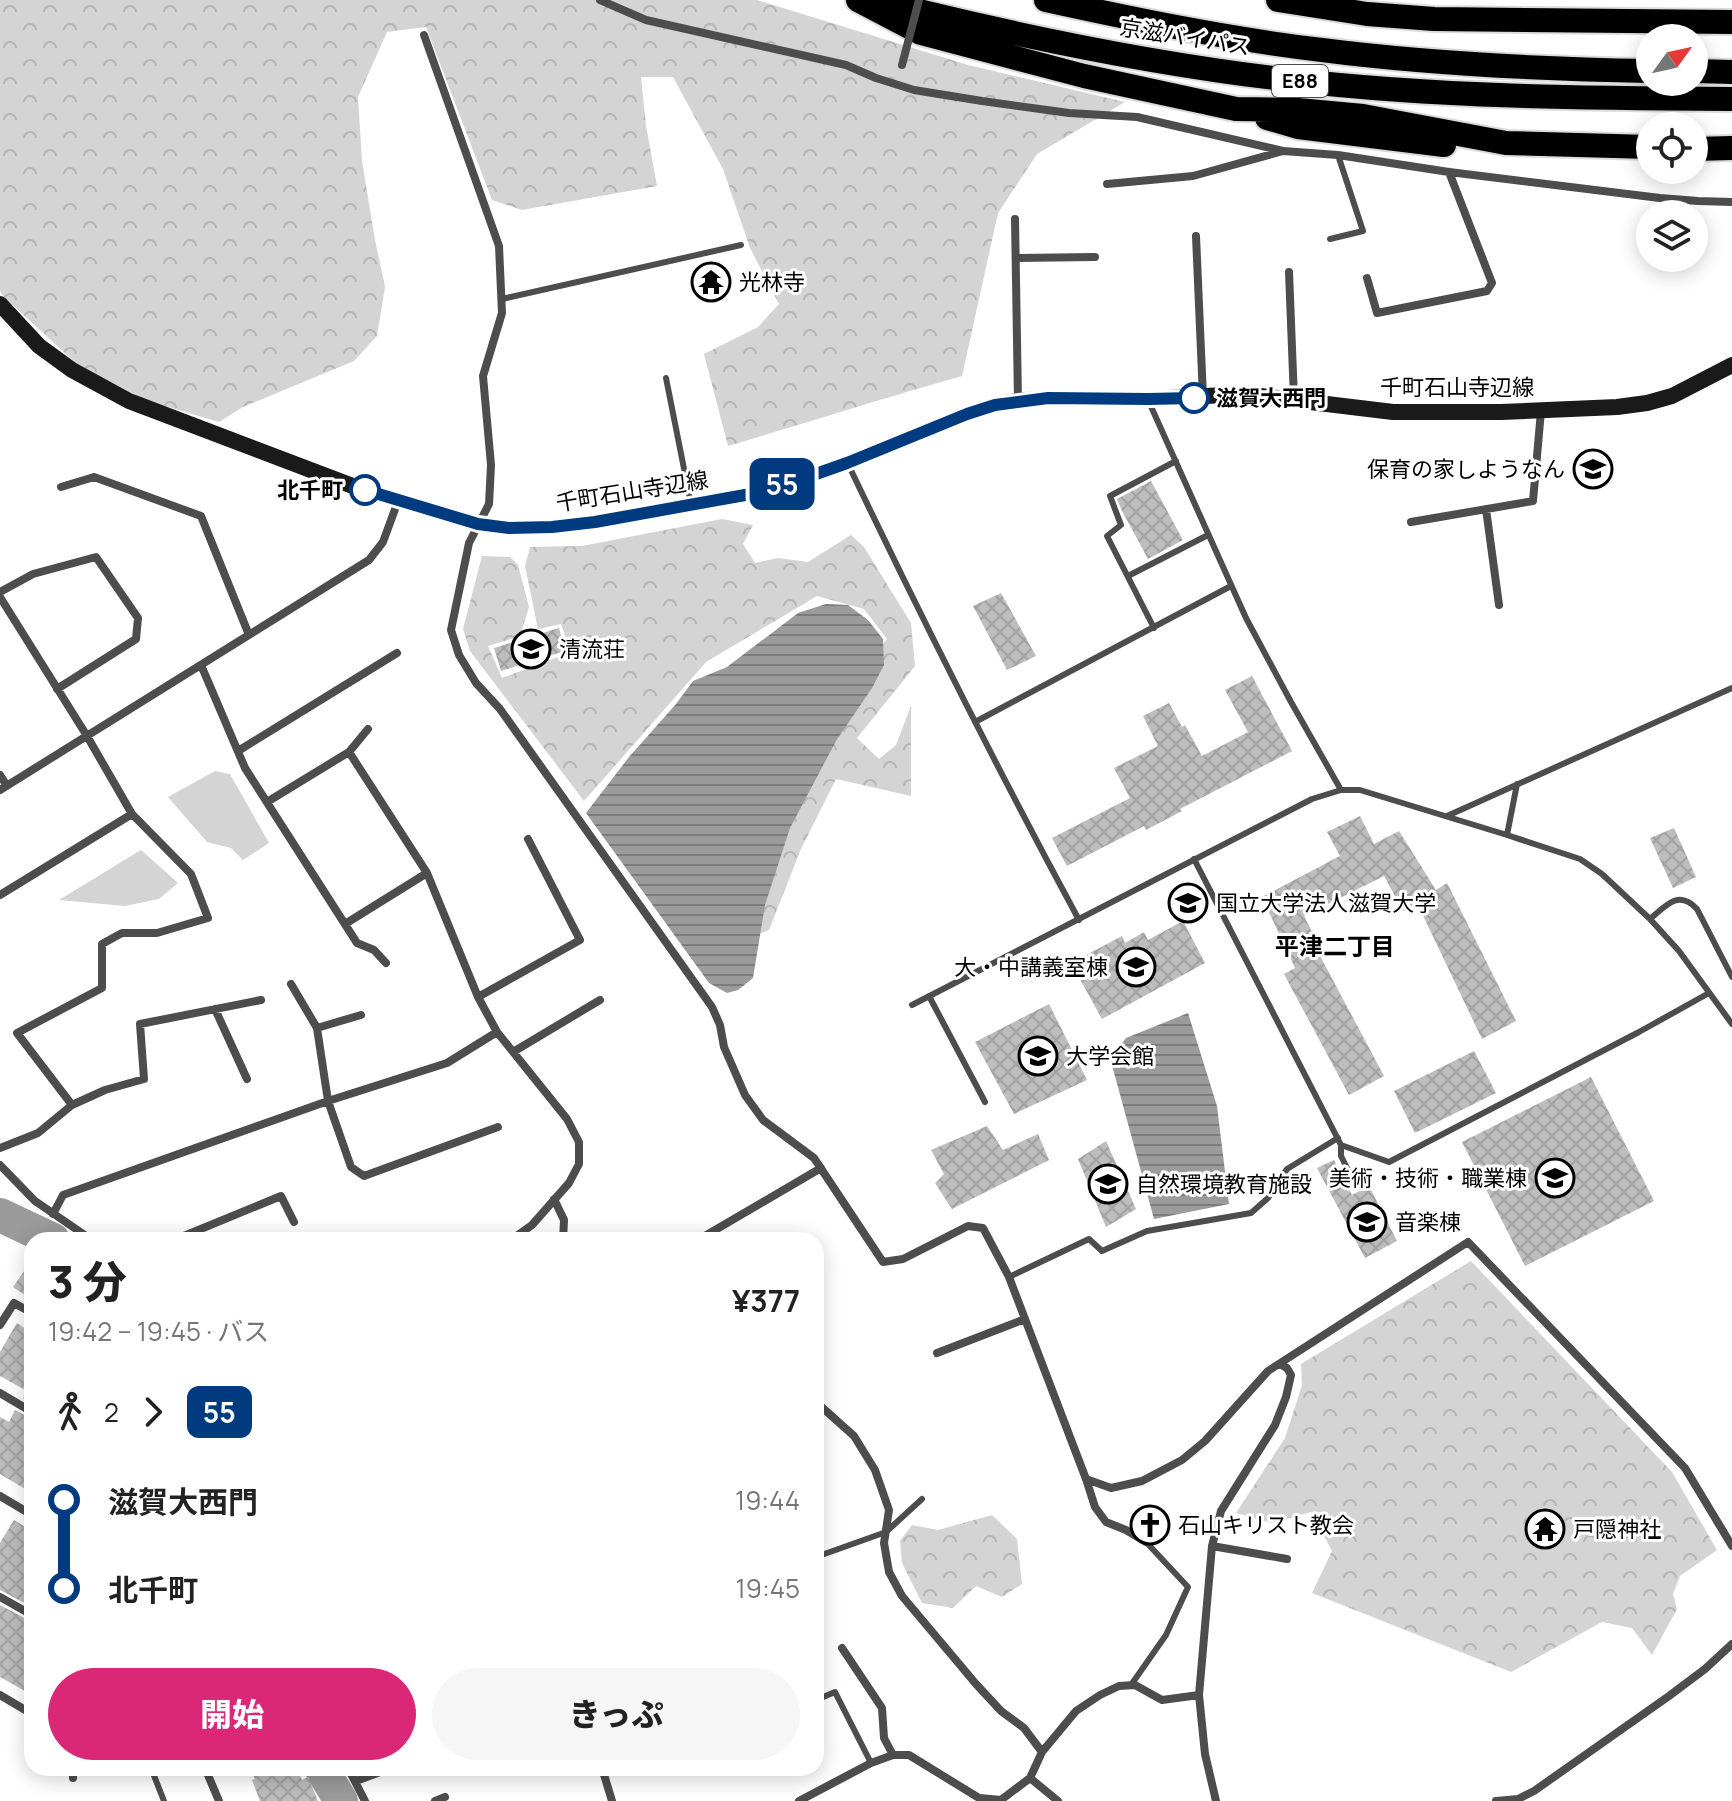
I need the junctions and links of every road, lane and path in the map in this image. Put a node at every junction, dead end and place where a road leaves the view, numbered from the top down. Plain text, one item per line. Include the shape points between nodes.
1 (600, 0) edge
2 (858, 0) edge
3 (875, 0) edge
4 (919, 0) edge
5 (1046, 0) edge
6 (1278, 0) edge
7 (1732, 22) edge
8 (424, 35) dead end
9 (1636, 71) edge
10 (1708, 71) edge
11 (1732, 72) edge
12 (897, 84) junction
13 (1732, 99) edge
14 (1636, 147) edge
15 (1732, 148) edge
16 (1708, 149) edge
17 (1283, 151) junction
18 (1338, 155) junction
19 (1449, 172) junction
20 (1107, 184) dead end
21 (1732, 202) edge
22 (1015, 219) dead end
23 (1196, 236) dead end
24 (1330, 239) dead end
25 (741, 245) dead end
26 (1095, 257) dead end
27 (1017, 258) junction
28 (1289, 272) dead end
29 (1367, 278) dead end
30 (502, 299) junction
31 (0, 304) edge
32 (1732, 365) edge
33 (666, 378) dead end
34 (1203, 397) junction
35 (1148, 399) junction
36 (1294, 399) junction
37 (1018, 401) junction
38 (1541, 410) junction
39 (1176, 461) junction
40 (847, 463) junction
41 (61, 487) dead end
42 (398, 501) junction
43 (691, 504) junction
44 (1486, 509) junction
45 (1411, 522) dead end
46 (478, 524) junction
47 (1208, 535) junction
48 (1128, 576) junction
49 (1231, 586) junction
50 (0, 595) edge
51 (1499, 605) dead end
52 (1154, 628) junction
53 (249, 635) junction
54 (397, 653) dead end
55 (201, 665) junction
56 (1732, 688) edge
57 (57, 689) junction
58 (975, 722) junction
59 (368, 729) dead end
60 (87, 736) junction
61 (238, 751) junction
62 (349, 752) junction
63 (0, 775) edge
64 (1517, 784) junction
65 (4, 788) edge
66 (1341, 790) junction
67 (267, 802) junction
68 (132, 814) junction
69 (1447, 816) junction
70 (1507, 835) junction
71 (528, 839) dead end
72 (1194, 859) junction
73 (427, 873) junction
74 (0, 895) edge
75 (1650, 919) junction
76 (1079, 920) junction
77 (345, 924) junction
78 (386, 963) dead end
79 (1732, 977) edge
80 (291, 984) dead end
81 (1709, 993) junction
82 (929, 996) junction
83 (478, 997) junction
84 (261, 1000) dead end
85 (600, 1000) dead end
86 (912, 1005) dead end
87 (215, 1009) junction
88 (361, 1015) dead end
89 (1732, 1024) edge
90 (317, 1028) junction
91 (497, 1032) junction
92 (513, 1052) junction
93 (247, 1079) dead end
94 (328, 1101) junction
95 (985, 1102) dead end
96 (72, 1105) junction
97 (498, 1127) dead end
98 (1340, 1141) junction
99 (0, 1148) edge
100 (0, 1165) edge
101 (821, 1168) junction
102 (1355, 1184) dead end
103 (554, 1199) junction
104 (53, 1214) junction
105 (294, 1222) dead end
106 (80, 1232) edge
107 (193, 1232) edge
108 (522, 1232) edge
109 (563, 1232) edge
110 (712, 1232) edge
111 (1009, 1277) junction
112 (24, 1309) edge
113 (1025, 1319) junction
114 (0, 1325) edge
115 (937, 1353) dead end
116 (1280, 1364) junction
117 (0, 1393) edge
118 (24, 1407) edge
119 (824, 1409) edge
120 (1086, 1479) junction
121 (1, 1498) edge
122 (922, 1499) dead end
123 (24, 1511) edge
124 (886, 1532) junction
125 (1146, 1542) joint
126 (1212, 1546) junction
127 (1732, 1546) edge
128 (824, 1554) edge
129 (1287, 1559) dead end
130 (0, 1597) edge
131 (24, 1610) edge
132 (1732, 1644) edge
133 (842, 1648) dead end
134 (1131, 1685) junction
135 (0, 1695) edge
136 (1199, 1695) junction
137 (824, 1697) edge
138 (24, 1709) edge
139 (1042, 1752) junction
140 (893, 1755) junction
141 (871, 1763) junction
142 (154, 1776) edge
143 (208, 1776) edge
144 (353, 1776) edge
145 (369, 1776) edge
146 (604, 1776) edge
147 (1030, 1778) junction
148 (356, 1781) junction
149 (445, 1797) dead end
150 (164, 1801) edge
151 (219, 1801) edge
152 (365, 1801) edge
153 (435, 1801) edge
154 (612, 1801) edge
155 (799, 1801) edge
156 (1058, 1801) edge
157 (1216, 1801) edge
158 (1496, 1801) edge

1 - 12 street via 646,20 846,65
2 - 14 highway via 921,33 1236,109 1363,116 1506,143
3 - 13 highway, 京滋バイパス / E88 via 1073,46 1291,80 1508,95
4 - 12 street, bridge
5 - 9 highway, 京滋バイパス / E88 via 1153,24 1333,52 1480,65
6 - 7 highway via 1434,19
8 - 30 street via 499,246
10 - 11 highway
12 - 17 street via 1069,113 1137,117
15 - 16 highway
17 - 18 street
17 - 20 street via 1193,176
18 - 19 street
18 - 24 lane via 1363,231
19 - 21 street
19 - 29 street via 1492,283 1487,291 1377,313
22 - 27 street
23 - 34 street
25 - 30 lane
26 - 27 street
27 - 37 street
28 - 36 street
30 - 46 street via 483,376 491,465 489,504
31 - 42 main road, 千町石山寺辺線 via 39,346 129,401
32 - 38 main road, 千町石山寺辺線 via 1647,403
33 - 43 lane
34 - 35 main road, 千町石山寺辺線
34 - 36 main road, 千町石山寺辺線
35 - 37 main road, 千町石山寺辺線
35 - 39 lane
36 - 38 main road, 千町石山寺辺線 via 1393,412
37 - 40 main road, 千町石山寺辺線 via 967,414
38 - 44 street via 1533,501
39 - 47 lane
39 - 48 lane via 1110,496 1121,525 1107,536
40 - 43 main road, 千町石山寺辺線 via 745,495
40 - 58 lane
41 - 53 street via 94,477 201,516
42 - 46 main road, 千町石山寺辺線
42 - 53 street via 383,542 369,560
43 - 46 main road, 千町石山寺辺線 via 552,527
44 - 45 street
44 - 51 street
46 - 101 street via 469,543 451,630 459,655 712,1007 745,1095 763,1120
47 - 48 lane
47 - 49 lane
48 - 52 lane
49 - 52 lane
49 - 66 lane
50 - 57 street
50 - 57 street via 33,574 96,557 138,618 136,639
52 - 58 lane
53 - 55 street
54 - 61 street
55 - 60 street
55 - 61 street
56 - 64 lane
57 - 60 street
58 - 76 lane
59 - 62 street
60 - 65 street
60 - 68 street
61 - 67 street
62 - 67 street
62 - 73 street
63 - 65 street
64 - 69 lane
64 - 70 lane
66 - 69 lane via 1373,793
66 - 72 lane via 1312,799
67 - 77 street
68 - 74 street
68 - 96 street via 191,874 208,918 157,933 122,933 102,944 102,988 17,1033
69 - 70 lane
70 - 75 lane via 1580,859
71 - 83 street via 580,940
72 - 76 lane
72 - 98 lane
73 - 77 street
73 - 83 street
75 - 79 lane via 1675,900 1691,903
75 - 81 lane
76 - 82 lane
77 - 78 street via 357,943
80 - 90 street
81 - 89 lane
81 - 98 lane via 1389,1162
82 - 86 lane
82 - 95 lane
83 - 91 street
84 - 87 street
85 - 92 street
87 - 93 street
87 - 96 street via 140,1024 144,1079
88 - 90 street
90 - 94 street
91 - 92 street
91 - 94 street via 447,1063
92 - 103 street via 579,1142 579,1164
94 - 97 street via 351,1167 364,1176
94 - 104 street via 63,1195
96 - 99 street via 38,1133
98 - 102 lane
98 - 111 lane via 1287,1169 1251,1213 1147,1231 1102,1251 1089,1239
100 - 104 street
101 - 110 street
101 - 111 street via 883,1262 903,1259 968,1226 983,1228
103 - 108 street
103 - 109 street
104 - 106 street
105 - 107 street via 281,1196
111 - 113 street
112 - 114 street via 14,1303
113 - 115 street
113 - 120 street
116 - 120 street via 1182,1460 1142,1481 1111,1488
116 - 126 street via 1291,1375 1286,1397 1275,1425 1221,1511
116 - 127 street via 1468,1242 1685,1468
117 - 118 street
119 - 124 street via 854,1436 875,1470 889,1510
120 - 125 street via 1106,1522
121 - 123 street
122 - 124 lane
124 - 128 lane
124 - 139 street via 889,1572 902,1596
125 - 134 lane via 1188,1587 1166,1635
126 - 129 street
126 - 136 street
130 - 131 street
132 - 158 street via 1669,1696 1534,1791
133 - 140 street via 882,1708 884,1738
134 - 136 street via 1162,1700
134 - 139 street via 1119,1686 1076,1711
135 - 138 street
136 - 157 street
137 - 141 lane via 835,1692
139 - 147 street
140 - 141 street
140 - 147 street via 909,1755 979,1798 1001,1800
141 - 155 street
142 - 150 lane
143 - 151 street
144 - 148 street
145 - 148 street
146 - 154 street
147 - 156 street
148 - 152 street
149 - 153 street

